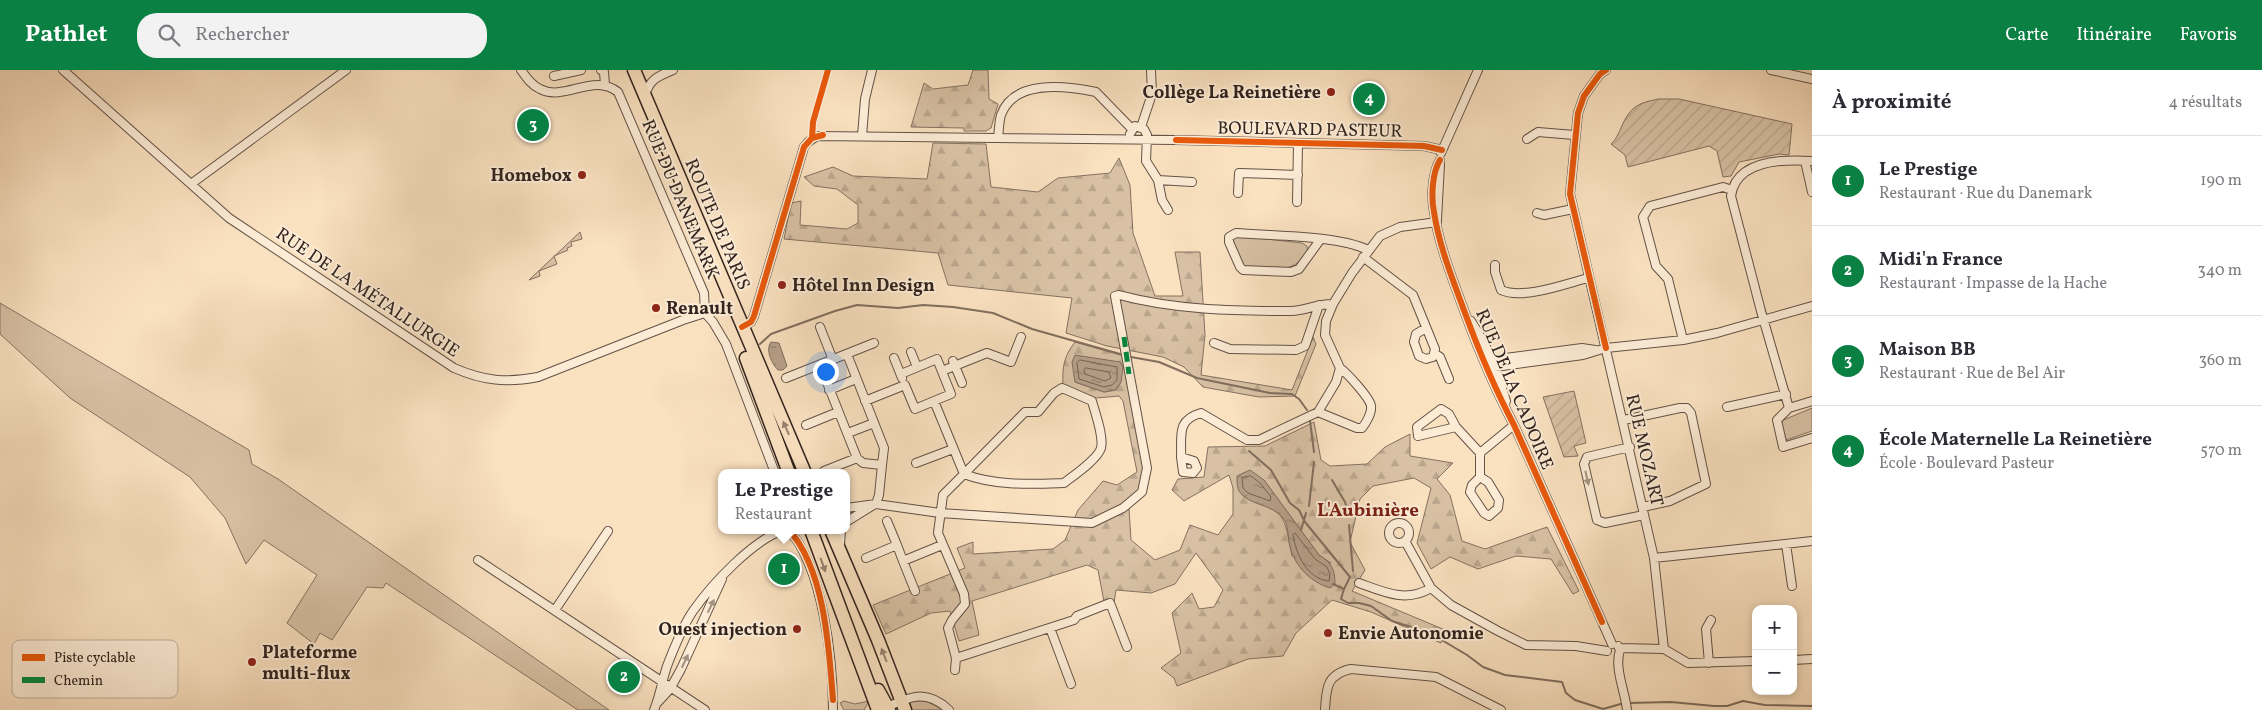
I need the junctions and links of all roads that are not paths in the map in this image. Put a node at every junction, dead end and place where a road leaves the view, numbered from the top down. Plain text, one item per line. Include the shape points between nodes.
1 (64, 70) edge
2 (346, 70) edge
3 (521, 70) edge
4 (581, 70) edge
5 (601, 70) edge
6 (632, 70) edge
7 (672, 70) edge
8 (872, 70) edge
9 (1151, 70) edge
10 (1478, 70) edge
11 (1606, 70) edge
12 (1771, 70) edge
13 (554, 76) dead end
14 (654, 77) junction
15 (1812, 79) edge
16 (605, 85) junction
17 (645, 95) junction
18 (1140, 127) junction
19 (1132, 129) junction
20 (1574, 135) junction
21 (862, 136) junction
22 (998, 138) junction
23 (1527, 139) dead end
24 (1128, 141) junction
25 (1147, 141) junction
26 (1298, 144) junction
27 (1442, 150) junction
28 (1809, 161) edge
29 (1298, 174) junction
30 (1158, 180) junction
31 (1192, 182) dead end
32 (191, 184) junction
33 (1732, 190) junction
34 (1812, 192) edge
35 (1238, 193) dead end
36 (1297, 202) dead end
37 (1573, 209) junction
38 (1168, 210) dead end
39 (1537, 213) dead end
40 (1437, 222) junction
41 (1320, 240) junction
42 (1368, 250) junction
43 (1363, 257) junction
44 (1494, 265) dead end
45 (1588, 278) junction
46 (1332, 304) junction
47 (1319, 305) junction
48 (1812, 306) edge
49 (705, 313) junction
50 (1764, 320) junction
51 (742, 327) junction
52 (820, 327) dead end
53 (1426, 328) junction
54 (1020, 337) dead end
55 (1684, 340) junction
56 (1214, 343) dead end
57 (874, 344) dead end
58 (1606, 348) junction
59 (911, 352) dead end
60 (1434, 353) junction
61 (846, 354) junction
62 (894, 358) dead end
63 (833, 360) junction
64 (954, 363) junction
65 (1490, 364) junction
66 (820, 365) junction
67 (917, 367) junction
68 (1340, 368) junction
69 (942, 371) junction
70 (901, 374) junction
71 (786, 378) dead end
72 (856, 379) junction
73 (1449, 379) dead end
74 (962, 383) dead end
75 (905, 385) junction
76 (829, 390) junction
77 (1786, 394) junction
78 (865, 401) junction
79 (934, 401) junction
80 (1812, 401) edge
81 (1727, 408) dead end
82 (1789, 408) junction
83 (838, 412) junction
84 (1318, 412) junction
85 (1624, 420) junction
86 (1512, 421) junction
87 (874, 423) junction
88 (806, 425) dead end
89 (1456, 427) junction
90 (848, 433) junction
91 (1812, 438) edge
92 (1630, 447) junction
93 (953, 448) junction
94 (1480, 453) junction
95 (858, 458) junction
96 (1181, 458) dead end
97 (916, 463) dead end
98 (882, 465) junction
99 (773, 469) edge
100 (787, 469) edge
101 (803, 469) edge
102 (831, 469) edge
103 (964, 474) junction
104 (1480, 477) junction
105 (876, 504) junction
106 (850, 507) edge
107 (1644, 511) junction
108 (940, 513) junction
109 (850, 520) edge
110 (887, 521) dead end
111 (608, 531) dead end
112 (774, 534) edge
113 (792, 534) edge
114 (812, 534) edge
115 (833, 534) edge
116 (841, 534) edge
117 (1405, 541) dead end
118 (1812, 541) edge
119 (1786, 544) junction
120 (897, 545) junction
121 (942, 545) junction
122 (839, 550) junction
123 (866, 558) dead end
124 (1654, 558) junction
125 (478, 560) dead end
126 (903, 561) junction
127 (723, 577) junction
128 (1359, 583) dead end
129 (1792, 586) dead end
130 (1431, 588) junction
131 (915, 591) dead end
132 (555, 610) junction
133 (1711, 620) dead end
134 (1050, 628) junction
135 (1126, 647) dead end
136 (1610, 648) junction
137 (1664, 649) junction
138 (1618, 652) junction
139 (956, 658) junction
140 (1812, 659) edge
141 (1797, 660) edge
142 (1752, 661) edge
143 (1709, 663) junction
144 (955, 670) dead end
145 (662, 682) junction
146 (1071, 684) dead end
147 (671, 688) junction
148 (833, 700) junction
149 (903, 705) edge
150 (1627, 706) edge
151 (655, 707) edge
152 (884, 709) edge
153 (705, 710) edge
154 (833, 710) edge
155 (839, 710) edge
156 (949, 710) edge
157 (1325, 710) edge
158 (1501, 710) edge

1 - 32 street, RUE DE LA MÉTALLURGIE
2 - 32 street
3 - 16 street via 532,84 545,92
4 - 13 street
5 - 16 street
6 - 14 street
6 - 17 main road, ROUTE DE PARIS
6 - 100 main road, ROUTE DE PARIS
7 - 14 street
8 - 21 street
9 - 18 street via 1152,94
10 - 27 street, RUE DE LA CADOIRE
11 - 20 street, RUE MOZART via 1584,96
12 - 15 street
14 - 17 street
16 - 49 street, RUE DU DANEMARK via 618,92 624,103 704,293
17 - 51 main road, ROUTE DE PARIS
18 - 19 street
18 - 25 street via 1147,135
19 - 22 street via 1096,92 1056,88 1022,92 1013,97 1002,113
19 - 24 street
20 - 23 street via 1538,132
20 - 37 street, RUE MOZART via 1570,194
21 - 22 street, BOULEVARD PASTEUR
21 - 51 street, BOULEVARD PASTEUR via 817,136 804,147 754,316
22 - 24 street, BOULEVARD PASTEUR
24 - 25 street, BOULEVARD PASTEUR
25 - 26 street, BOULEVARD PASTEUR
25 - 30 street via 1146,161
26 - 27 street, BOULEVARD PASTEUR via 1424,146
26 - 29 street
27 - 40 street, RUE DE LA CADOIRE via 1434,180 1433,210
28 - 33 street via 1786,159 1746,170
28 - 34 street
29 - 35 street via 1239,173
29 - 36 street
30 - 31 street
30 - 38 street via 1162,200
32 - 49 street, RUE DE LA MÉTALLURGIE via 229,218 454,368 488,380 514,382 538,377
33 - 50 street
33 - 55 street via 1723,187 1650,206 1643,217 1656,266 1668,279
37 - 39 street via 1544,215
37 - 45 street, RUE MOZART
40 - 42 street via 1400,227 1380,236
40 - 65 street, RUE DE LA CADOIRE via 1465,313 1485,343
41 - 41 street via 1236,232 1229,242 1243,270 1291,272 1299,269
41 - 42 street via 1355,244
42 - 43 street
43 - 46 street
43 - 53 street via 1413,295
44 - 45 street via 1501,290 1509,294 1522,294
45 - 58 street, RUE MOZART
46 - 47 street
46 - 68 street via 1325,335
47 - 56 street via 1305,346 1296,350 1230,349
47 - 108 street via 1304,311 1223,311 1114,296 1147,468 1142,492 1122,508 1092,523
48 - 50 street
49 - 99 street, RUE DU DANEMARK via 726,344
50 - 55 street
50 - 77 street
101 -> 51 main road, ROUTE DE PARIS
52 - 63 street
53 - 60 street
53 - 60 street via 1416,334 1414,342 1419,356 1426,359 1433,357
54 - 64 street via 1011,362 987,353
55 - 58 street
57 - 61 street
58 - 65 street via 1582,348
58 - 85 street, RUE MOZART
59 - 67 street
60 - 73 street via 1440,357
61 - 63 street
61 - 72 street
62 - 70 street
63 - 66 street
64 - 69 street
64 - 74 street
65 - 86 street, RUE DE LA CADOIRE via 1503,406
66 - 71 street
66 - 76 street
67 - 69 street via 937,359
67 - 70 street
68 - 84 street via 1336,382
68 - 84 street via 1370,402 1371,412 1362,428
69 - 79 street via 952,394
70 - 75 street
72 - 76 street
72 - 78 street
75 - 78 street
75 - 79 street via 915,409
76 - 83 street
77 - 81 street
77 - 82 street
78 - 87 street
79 - 93 street
80 - 82 street
82 - 91 street via 1777,420 1783,447
83 - 88 street
83 - 90 street
84 - 96 street via 1259,440 1247,440 1201,413 1190,416 1182,425
85 - 92 street, RUE MOZART
85 - 107 street via 1680,408 1687,408 1691,413 1706,484
86 - 94 street
86 - 136 street, RUE DE LA CADOIRE
87 - 90 street
87 - 98 street via 884,448
89 - 89 street via 1449,414 1441,409 1417,427 1418,436
89 - 94 street
90 - 95 street
92 - 107 street, RUE MOZART
92 -> 107 street via 1587,457 1584,464 1597,520 1605,523
93 - 97 street
93 - 103 street
94 - 104 street
95 - 98 street
95 - 102 street
98 - 105 street
103 - 103 street via 1024,412 1038,412 1062,388 1092,401 1101,447 1096,456 1064,483 979,480
103 - 108 street via 943,495
104 - 104 street via 1470,492 1489,516 1498,508 1499,500 1488,482
105 - 106 street
105 - 108 street
105 - 109 street
107 - 124 street, RUE MOZART
108 - 121 street via 938,533
110 - 120 street
111 - 132 street
112 - 127 street via 750,550
113 - 148 street via 804,552 820,602
114 -> 152 main road via 858,656 864,657
115 - 122 main road
116 - 122 street
117 - 130 street
118 - 119 street
119 - 124 street
119 - 129 street
120 - 123 street
120 - 126 street
121 - 126 street
121 - 139 street via 964,594 965,604 948,628
149 -> 122 main road
124 - 137 street, RUE MOZART
125 - 132 street
126 - 131 street
127 - 145 street via 692,612
147 -> 127 street
128 - 130 street via 1395,597
130 - 136 street via 1451,605 1526,645
132 - 145 street
133 - 143 street via 1706,629
134 - 135 street via 1110,603
134 - 139 street
134 - 146 street
136 - 138 street via 1611,656
137 - 138 street
137 - 143 street via 1688,663
138 - 150 street
139 - 144 street
140 - 141 street
142 - 143 street
145 - 147 street
145 - 151 street
147 - 151 street
147 - 153 street
148 - 154 street
148 - 155 street
149 - 152 street
149 - 156 street via 916,696 926,697 937,700
157 - 158 street via 1326,689 1332,679 1340,671 1351,669 1436,677

